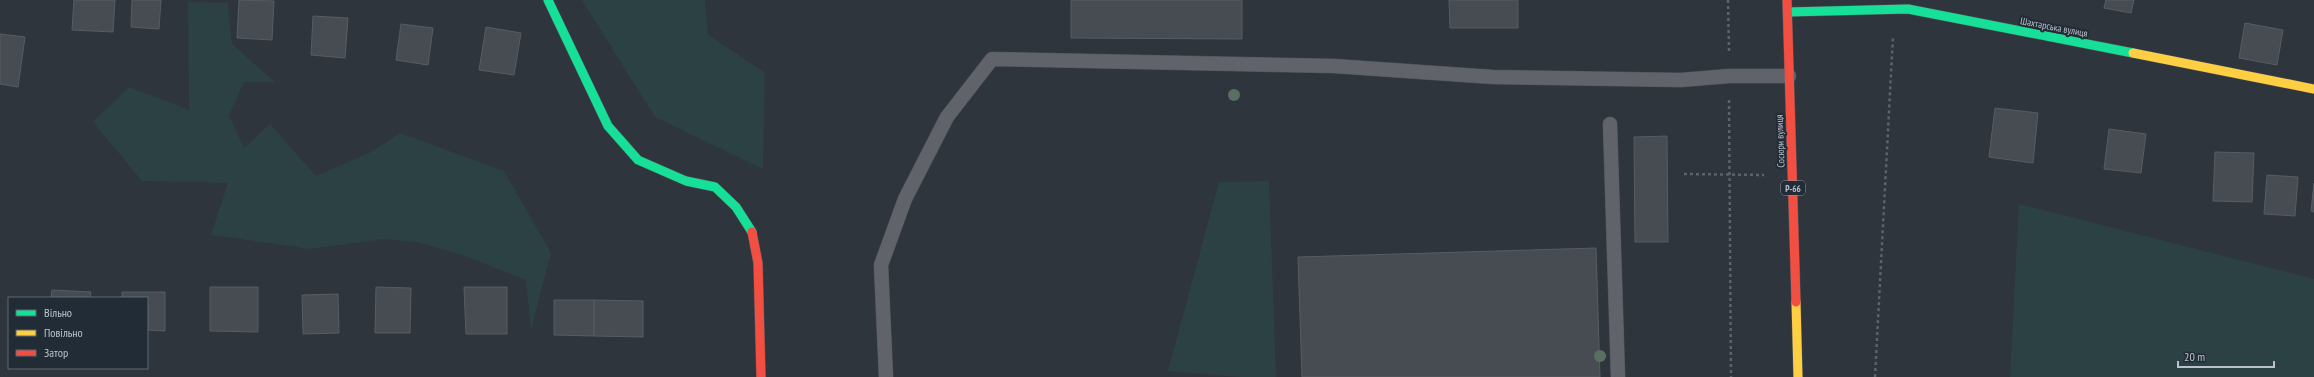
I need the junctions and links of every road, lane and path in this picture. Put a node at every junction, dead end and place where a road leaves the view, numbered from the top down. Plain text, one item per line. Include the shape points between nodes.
1 (548, 0) edge
2 (1728, 0) edge
3 (1787, 0) edge
4 (1894, 4) edge
5 (1788, 12) junction
6 (1729, 76) junction
7 (1789, 76) junction
8 (2314, 89) edge
9 (1610, 124) dead end
10 (1684, 174) dead end
11 (1729, 174) junction
12 (1792, 175) junction
13 (761, 377) edge
14 (886, 377) edge
15 (1618, 377) edge
16 (1731, 377) edge
17 (1798, 377) edge
18 (1875, 377) edge

1 - 13 street via 608,126 638,160 686,181 715,187 736,207 752,230 758,263
2 - 6 path
3 - 5 street, Сосюри вулиця / Р-66
4 - 5 street, Шахтарська вулиця
4 - 8 street, Шахтарська вулиця
4 - 18 path
5 - 7 street, Сосюри вулиця / Р-66
6 - 7 lane
6 - 11 path
6 - 14 lane via 1681,80 1493,77 1334,66 992,59 947,117 905,199 881,265
7 - 12 street, Сосюри вулиця / Р-66
9 - 15 lane
10 - 11 path
11 - 12 path
11 - 16 path
12 - 17 street, Сосюри вулиця / Р-66

